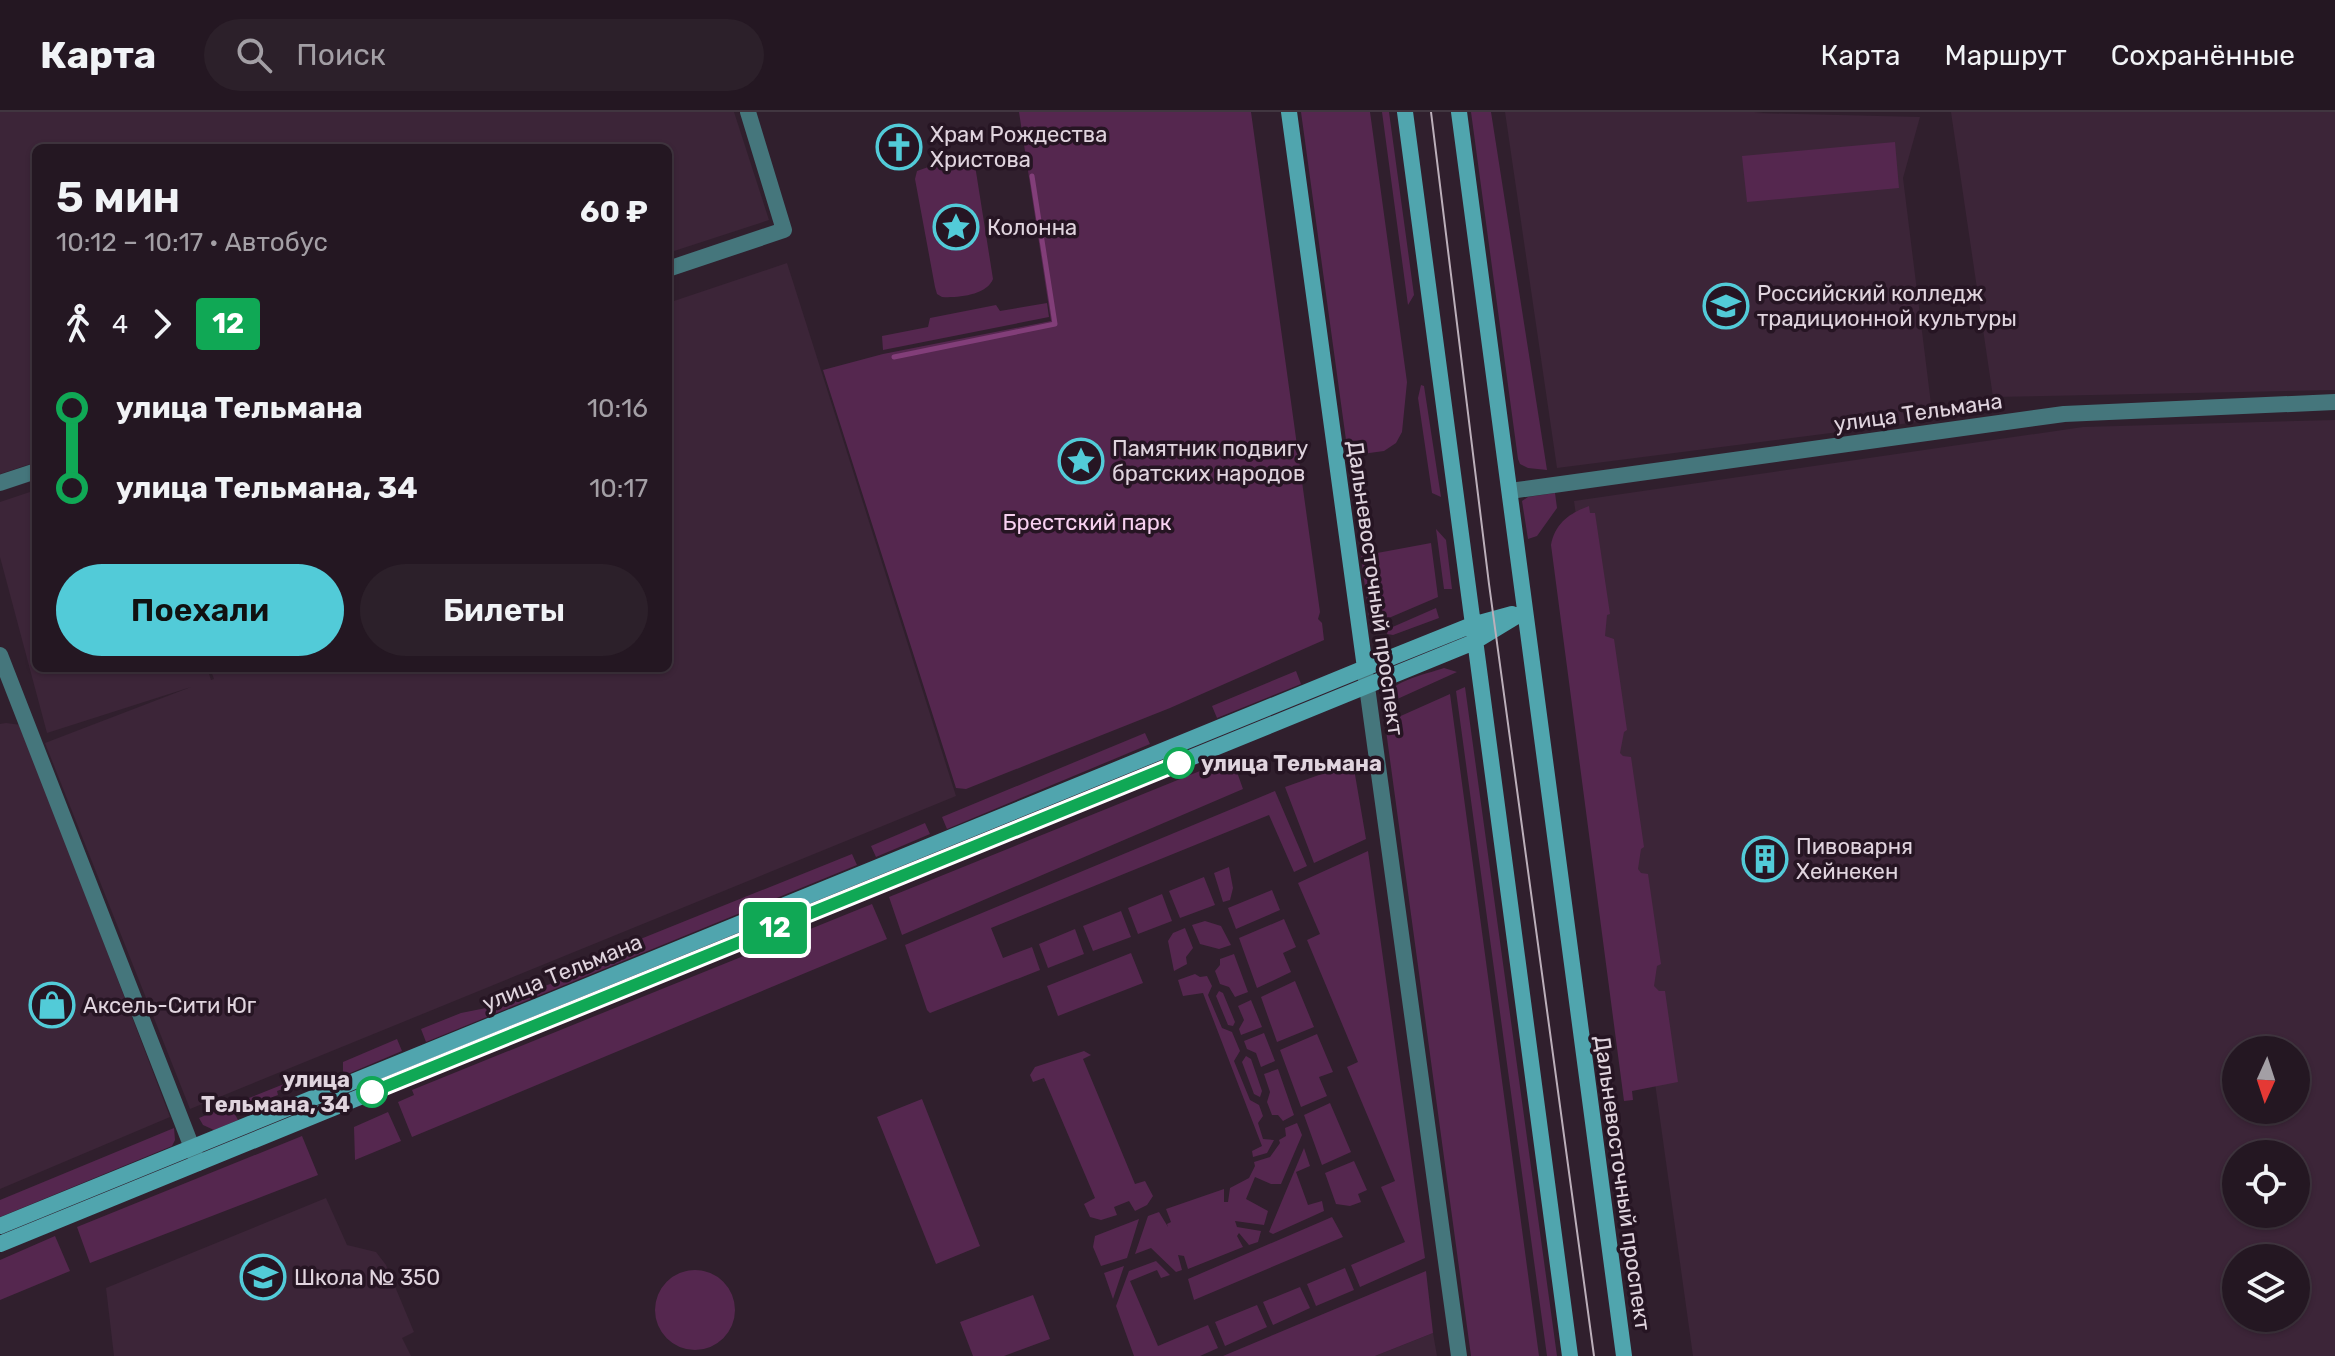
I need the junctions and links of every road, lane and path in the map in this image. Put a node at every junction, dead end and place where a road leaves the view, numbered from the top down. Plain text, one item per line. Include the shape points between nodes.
1 (748, 112) edge
2 (1289, 112) edge
3 (1405, 112) edge
4 (1459, 112) edge
5 (672, 268) edge
6 (2335, 402) edge
7 (32, 472) edge
8 (0, 483) edge
9 (1510, 491) junction
10 (1525, 611) junction
11 (1473, 633) junction
12 (0, 655) edge
13 (1365, 668) junction
14 (1367, 686) junction
15 (196, 1155) junction
16 (0, 1226) edge
17 (0, 1244) edge
18 (1459, 1356) edge
19 (1570, 1356) edge
20 (1624, 1356) edge

1 - 5 street via 784,230
2 - 13 street, Дальневосточный проспект
3 - 11 street
4 - 9 street, Дальневосточный проспект
6 - 9 street, улица Тельмана via 2064,414
7 - 8 street
9 - 10 street, Дальневосточный проспект
10 - 11 street, улица Тельмана
10 - 20 street, Дальневосточный проспект
11 - 13 street, улица Тельмана
11 - 14 street, улица Тельмана
11 - 19 street
12 - 15 street
13 - 14 street, Дальневосточный проспект
13 - 15 street, улица Тельмана
14 - 15 street, улица Тельмана
14 - 18 street, Дальневосточный проспект
15 - 16 street, улица Тельмана
15 - 17 street, улица Тельмана

